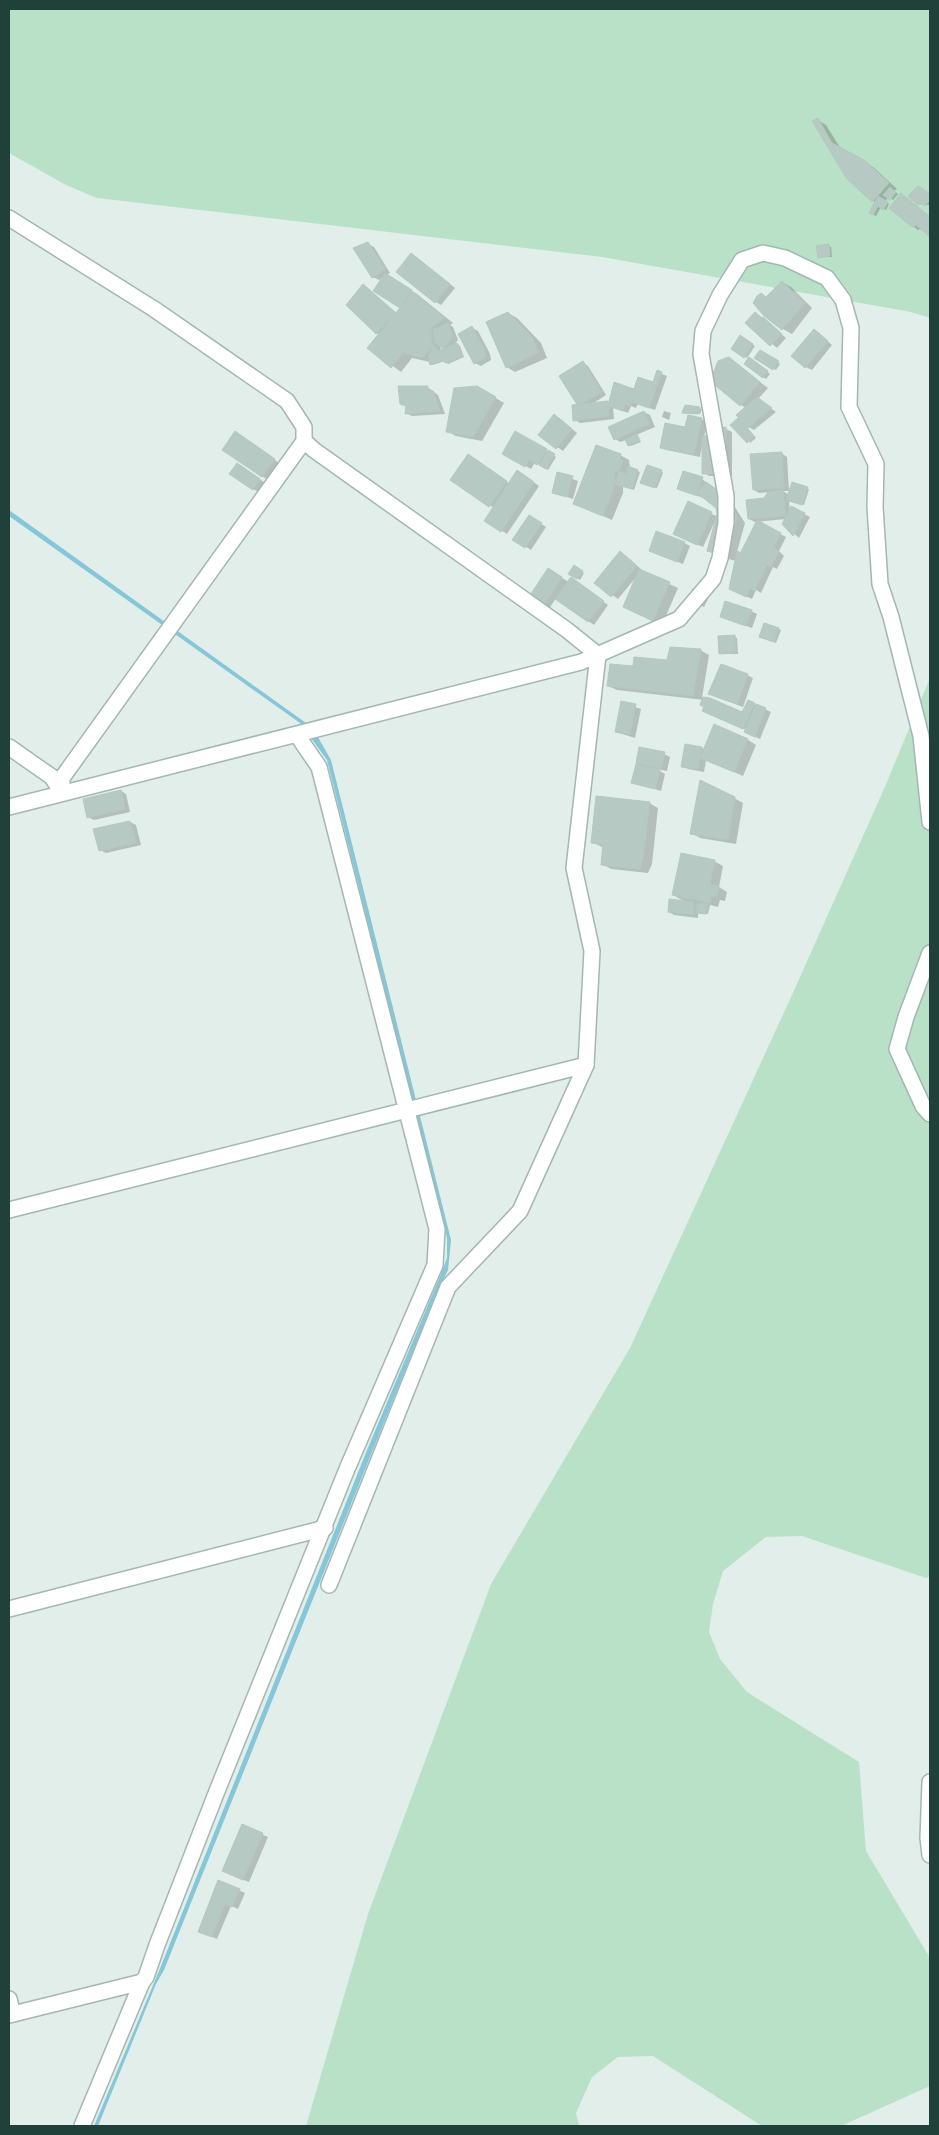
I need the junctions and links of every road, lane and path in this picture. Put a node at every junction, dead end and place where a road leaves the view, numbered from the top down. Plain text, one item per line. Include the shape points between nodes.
1 (9, 218) edge
2 (304, 441) junction
3 (598, 655) junction
4 (297, 735) junction
5 (9, 748) edge
6 (62, 793) junction
7 (9, 807) edge
8 (930, 822) edge
9 (930, 953) edge
10 (586, 1066) junction
11 (406, 1110) junction
12 (930, 1114) edge
13 (9, 1210) edge
14 (325, 1528) junction
15 (329, 1585) dead end
16 (9, 1609) edge
17 (930, 1782) edge
18 (930, 1855) edge
19 (142, 1982) junction
20 (9, 1999) edge
21 (11, 2015) edge
22 (82, 2126) edge

1 - 2 street via 154,309 287,402 304,427
2 - 3 street
2 - 6 street via 62,778
3 - 4 street
3 - 8 street via 679,619 714,579 726,523 726,496 701,354 703,331 720,295 742,260 763,253 785,258 826,278 843,300 851,328 849,407 876,464 880,584 921,736
3 - 10 street via 574,868 592,951
4 - 6 street
4 - 11 street via 319,767
5 - 6 street via 52,777
6 - 7 street
9 - 12 street via 897,1049 923,1106
10 - 11 street
10 - 15 street via 520,1211 448,1287
11 - 13 street
11 - 14 street via 437,1229 435,1265
14 - 16 street
14 - 19 street
17 - 18 street
19 - 21 street
19 - 22 street
20 - 21 street

